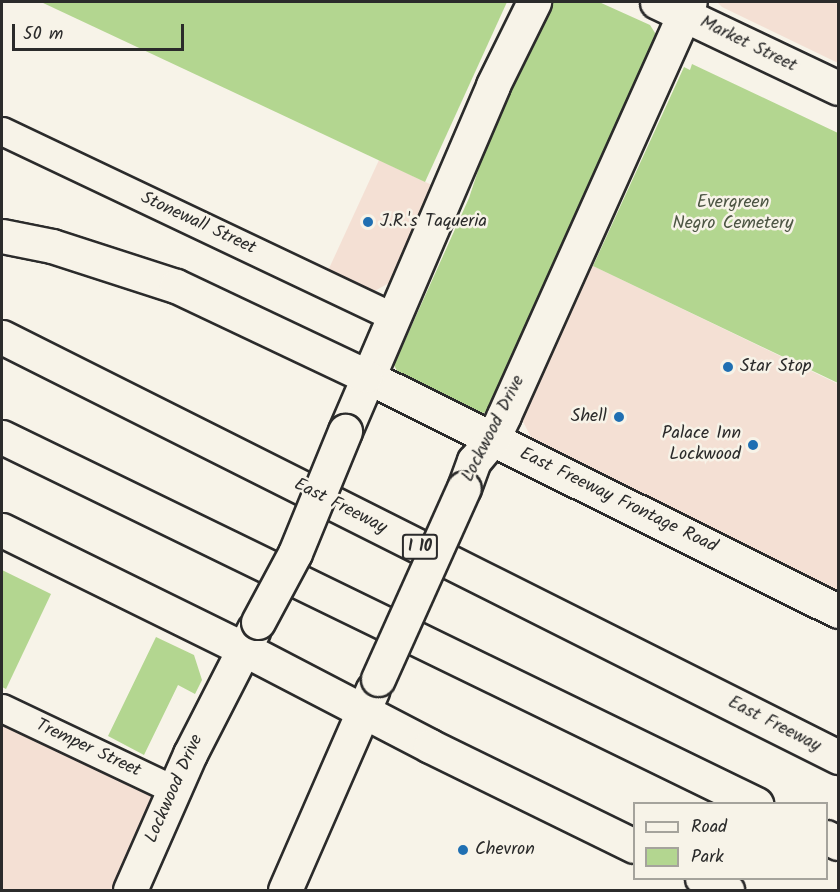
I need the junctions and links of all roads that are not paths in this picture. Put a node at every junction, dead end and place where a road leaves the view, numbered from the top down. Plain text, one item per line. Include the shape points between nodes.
1 (534, 2) edge
2 (677, 6) edge
3 (838, 88) edge
4 (2, 131) edge
5 (2, 236) edge
6 (394, 317) junction
7 (2, 337) edge
8 (366, 375) junction
9 (2, 437) edge
10 (493, 438) junction
11 (2, 530) edge
12 (838, 611) edge
13 (250, 635) junction
14 (2, 708) edge
15 (363, 709) junction
16 (838, 757) edge
17 (175, 790) junction
18 (752, 802) edge
19 (633, 845) edge
20 (704, 880) edge
21 (130, 891) edge
22 (285, 891) edge
23 (727, 891) edge

1 - 6 main road, Lockwood Drive via 493,85
2 - 3 main road, Market Street
2 - 10 main road, Lockwood Drive
4 - 6 street, Stonewall Street
5 - 8 main road, East Freeway Frontage Road via 52,246 176,286
6 - 8 main road, Lockwood Drive
7 - 16 main road, East Freeway / I 10
8 - 10 main road, East Freeway Frontage Road
8 - 13 main road, Lockwood Drive, bridge via 295,553
9 - 18 main road
10 - 12 main road, East Freeway Frontage Road
10 - 15 main road, Lockwood Drive, bridge via 474,461
11 - 13 main road
13 - 15 main road
13 - 17 main road, Lockwood Drive
14 - 17 street, Tremper Street
15 - 19 main road
15 - 22 main road, Lockwood Drive
17 - 21 main road, Lockwood Drive
20 - 23 main road

